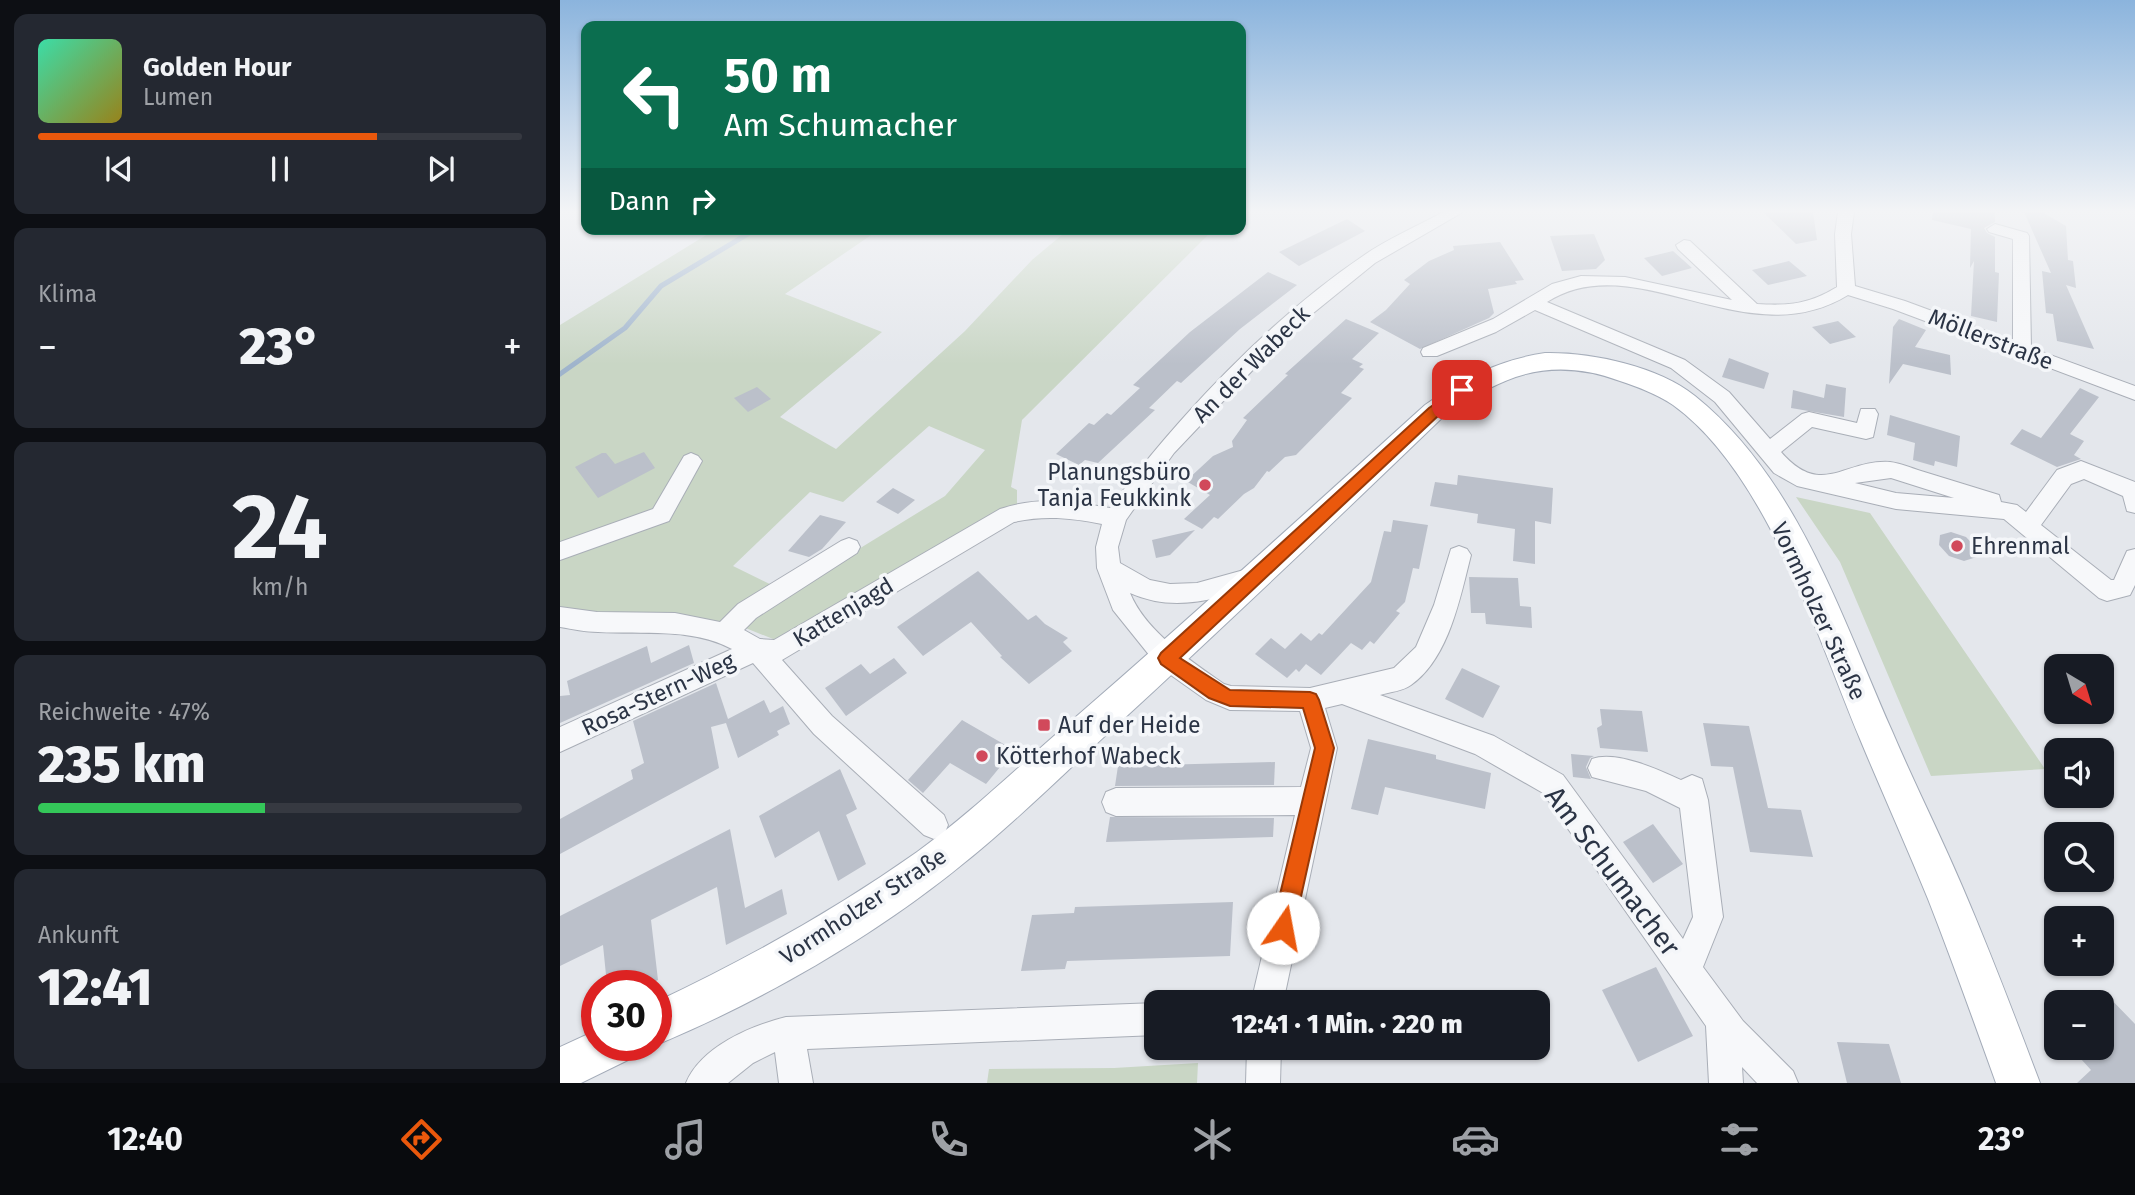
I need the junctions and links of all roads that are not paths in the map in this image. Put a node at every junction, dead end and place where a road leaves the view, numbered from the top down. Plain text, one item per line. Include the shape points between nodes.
1 (1363, 263) edge
2 (1703, 263) edge
3 (1845, 263) edge
4 (2021, 263) edge
5 (1846, 289) junction
6 (1533, 303) junction
7 (1752, 308) junction
8 (2022, 351) junction
9 (1430, 352) dead end
10 (2135, 393) edge
11 (1868, 414) dead end
12 (1769, 450) junction
13 (691, 461) dead end
14 (1830, 484) junction
15 (2135, 505) edge
16 (2009, 511) junction
17 (1115, 518) junction
18 (2027, 527) junction
19 (849, 547) dead end
20 (560, 551) edge
21 (1459, 555) dead end
22 (2135, 558) edge
23 (1109, 568) junction
24 (1258, 576) junction
25 (560, 617) edge
26 (725, 633) junction
27 (757, 649) junction
28 (1167, 658) junction
29 (1344, 694) junction
30 (1310, 700) junction
31 (560, 740) edge
32 (1602, 768) dead end
33 (1312, 801) junction
34 (1116, 802) dead end
35 (934, 825) dead end
36 (1686, 969) junction
37 (1270, 990) edge
38 (672, 1016) edge
39 (1144, 1019) edge
40 (1727, 1026) junction
41 (786, 1033) junction
42 (581, 1060) edge
43 (1264, 1060) edge
44 (560, 1070) edge
45 (704, 1083) edge
46 (796, 1083) edge
47 (1263, 1083) edge
48 (1726, 1083) edge
49 (1741, 1083) edge
50 (1781, 1083) edge
51 (2018, 1083) edge

1 - 17 street, An der Wabeck via 1278,332 1167,448
2 - 7 street
3 - 5 street
4 - 8 street
5 - 7 street via 1837,297 1790,311
5 - 8 street, Möllerstraße
6 - 7 street via 1556,287 1597,280
6 - 9 street
6 - 12 street via 1678,364 1722,397
8 - 10 street, Möllerstraße
11 - 12 street via 1866,432 1809,419
12 - 14 street via 1792,475
13 - 20 street via 661,515
14 - 16 street via 1896,501
14 - 16 street via 1860,473 1891,470 1981,496
15 - 18 street via 2134,491 2081,469 2074,476 2065,476
16 - 18 street
17 - 23 street, An der Wabeck via 1107,547
17 - 27 street, Kattenjagd via 1061,508 1008,515 778,652
18 - 22 street via 2106,591 2122,588
19 - 26 street via 747,611
21 - 29 street via 1446,605 1425,654 1401,678
23 - 24 street via 1143,588 1180,595 1199,594
23 - 28 street, An der Wabeck via 1125,610
24 - 28 main road, Vormholzer Straße
24 - 51 main road, Vormholzer Straße via 1434,411 1492,374 1536,362 1591,363 1650,382 1685,401 1724,439 1794,547 1957,923
25 - 26 street via 675,623
26 - 27 street
27 - 31 street, Rosa-Stern-Weg
27 - 35 street via 823,725
28 - 30 street via 1230,698
28 - 38 main road, Vormholzer Straße via 933,864 845,924
29 - 30 street
29 - 36 street, Am Schumacher via 1484,745 1553,784
30 - 33 street via 1324,748
32 - 36 street, Am Schumacher via 1693,794 1708,917
33 - 34 street
33 - 37 street
36 - 40 street, Am Schumacher
39 - 41 street
40 - 48 street
40 - 49 street
40 - 50 street, Am Schumacher
41 - 45 street via 741,1051
41 - 46 street
42 - 44 main road
43 - 47 street

